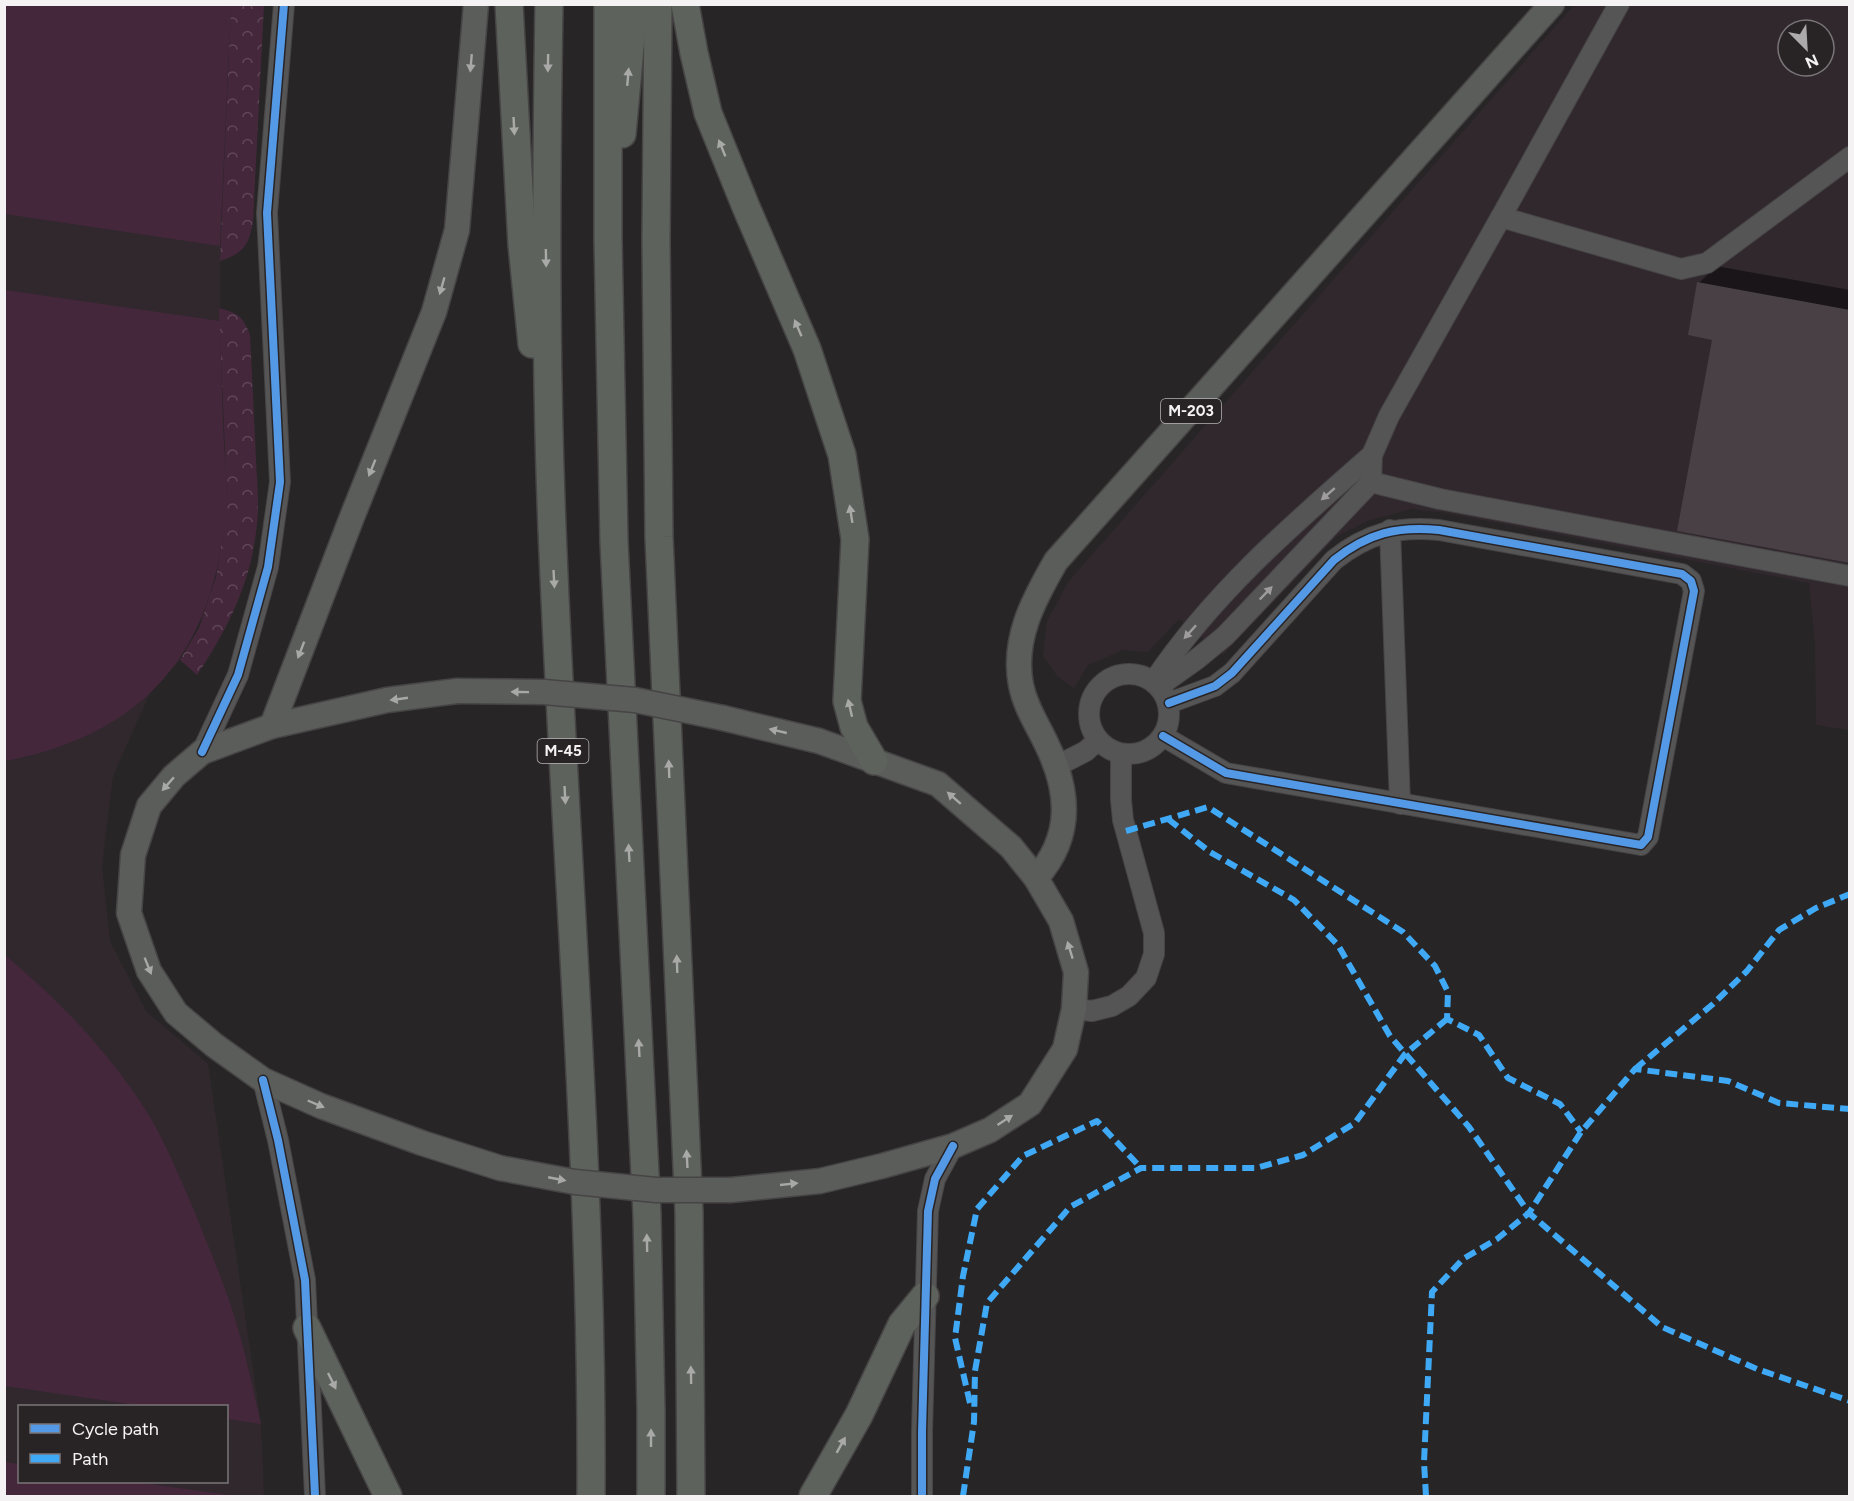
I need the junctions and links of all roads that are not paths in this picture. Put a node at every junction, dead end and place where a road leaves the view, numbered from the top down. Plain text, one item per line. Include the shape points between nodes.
1 (284, 4) edge
2 (476, 4) edge
3 (509, 4) edge
4 (549, 4) edge
5 (608, 4) edge
6 (634, 4) edge
7 (658, 4) edge
8 (685, 4) edge
9 (1552, 4) edge
10 (1619, 4) edge
11 (1850, 157) edge
12 (1501, 217) junction
13 (608, 239) junction
14 (1372, 455) junction
15 (1371, 482) junction
16 (1390, 530) junction
17 (553, 550) junction
18 (1850, 576) edge
19 (1156, 683) junction
20 (1169, 703) junction
21 (272, 726) junction
22 (1163, 736) junction
23 (1098, 740) junction
24 (202, 752) junction
25 (1121, 754) junction
26 (874, 761) junction
27 (1057, 766) junction
28 (1400, 804) junction
29 (1036, 878) junction
30 (1074, 1009) junction
31 (263, 1080) junction
32 (953, 1146) junction
33 (925, 1296) junction
34 (307, 1328) junction
35 (315, 1497) edge
36 (388, 1497) edge
37 (591, 1497) edge
38 (651, 1497) edge
39 (691, 1497) edge
40 (813, 1497) edge
41 (922, 1497) edge

1 - 24 street via 267,213 280,482 268,567 238,675
2 -> 21 main road via 458,230 434,312
3 -> 17 highway via 522,245
4 -> 17 highway, M-45 via 546,241
5 - 13 highway
13 -> 6 highway
39 -> 7 highway via 689,1212 659,537
26 -> 8 highway via 854,727 847,700 855,539 842,455 807,349 708,113
9 - 27 main road, M-203 via 1056,561 1034,598 1022,632 1019,659 1028,709
10 - 12 street
11 - 12 street via 1707,263 1681,269
12 - 14 street via 1389,416
38 -> 13 highway via 647,1215 614,542
14 - 15 street
14 -> 19 street via 1267,549 1174,650
15 - 18 street via 1440,499
19 -> 15 street via 1197,659 1225,636
16 - 20 street via 1348,549 1334,560 1232,673 1215,686
16 - 28 street
16 - 28 street via 1439,530 1682,574 1691,581 1694,591 1648,837 1641,845
17 -> 37 highway, M-45 via 587,1213
19 - 20 street
19 - 23 street via 1129,673 1116,675 1100,686 1090,703 1089,717
20 - 22 street via 1168,726
21 - 24 main road
26 -> 21 main road, bridge via 819,741 723,718 635,700 544,692 457,691 387,700
22 - 25 street via 1145,751
22 - 28 street via 1226,773
23 - 25 street
23 - 27 street via 1079,756
24 -> 31 main road via 174,776 149,806 133,855 129,913 149,971 176,1013
25 - 30 street via 1123,820 1154,933 1154,954 1146,978 1129,996 1092,1011
29 -> 26 main road via 1011,847 938,784
27 - 29 main road, M-203 via 1064,825 1049,864
30 -> 29 main road via 1076,972 1061,921
32 -> 30 main road via 990,1130 1030,1104 1065,1049
31 -> 32 main road, bridge via 332,1110 500,1168 574,1182 644,1189 731,1190 820,1181
31 - 34 street via 305,1280
32 - 33 street via 935,1179 928,1211
40 -> 33 highway via 859,1415 902,1324
33 - 41 street
34 - 35 street
34 -> 36 highway

